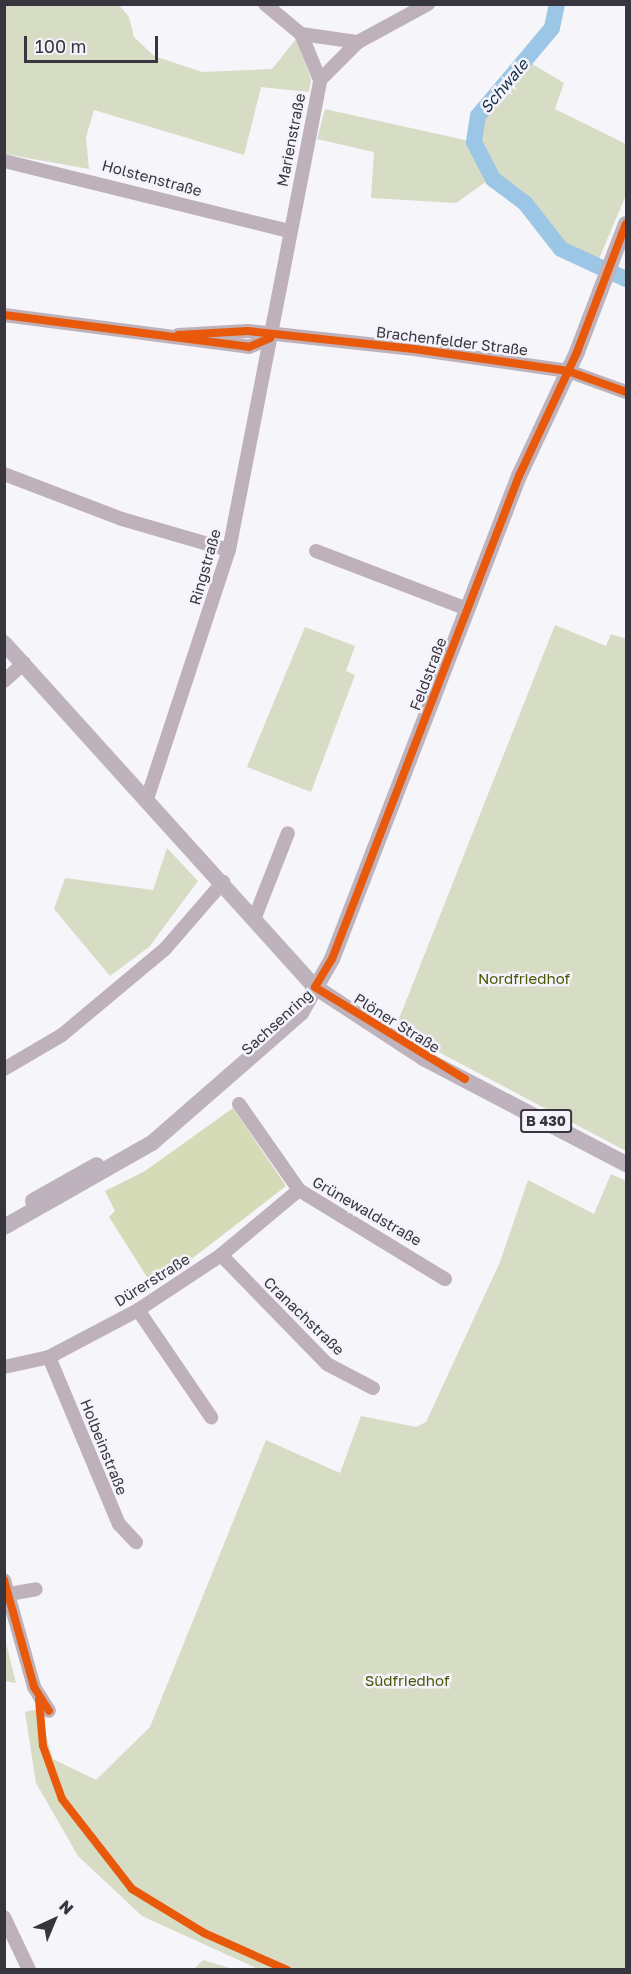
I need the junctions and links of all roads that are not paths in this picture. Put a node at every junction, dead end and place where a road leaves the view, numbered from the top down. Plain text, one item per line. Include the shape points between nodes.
1 (265, 4) edge
2 (428, 4) edge
3 (301, 34) junction
4 (358, 42) junction
5 (320, 80) junction
6 (4, 161) edge
7 (627, 224) edge
8 (290, 231) junction
9 (4, 315) edge
10 (270, 338) junction
11 (568, 371) junction
12 (627, 392) edge
13 (4, 474) edge
14 (229, 550) junction
15 (316, 551) dead end
16 (467, 609) junction
17 (4, 643) edge
18 (24, 663) junction
19 (4, 681) edge
20 (147, 799) junction
21 (288, 833) dead end
22 (223, 882) junction
23 (255, 917) junction
24 (315, 987) junction
25 (4, 1069) edge
26 (239, 1104) dead end
27 (627, 1164) edge
28 (299, 1190) junction
29 (4, 1216) edge
30 (4, 1227) edge
31 (221, 1255) junction
32 (445, 1279) dead end
33 (138, 1310) junction
34 (49, 1357) junction
35 (4, 1367) edge
36 (373, 1388) dead end
37 (211, 1417) dead end
38 (136, 1542) dead end
39 (4, 1580) edge
40 (36, 1589) dead end
41 (9, 1594) junction
42 (49, 1711) dead end
43 (4, 1917) edge
44 (29, 1970) edge

1 - 3 street
2 - 4 street, Marienstraße
3 - 4 street
3 - 5 street
4 - 5 street, Marienstraße
5 - 8 street, Marienstraße
6 - 8 street, Holstenstraße
7 - 11 main road, Feldstraße
8 - 10 street, Marienstraße
9 - 10 street, Brachenfelder Straße via 249,347
10 - 11 street, Brachenfelder Straße via 380,345
10 - 14 street, Ringstraße
11 - 12 street, Brachenfelder Straße
11 - 16 main road, Feldstraße via 519,476
13 - 14 street via 122,519
14 - 20 street, Ringstraße
15 - 16 street
16 - 24 main road, Feldstraße via 332,959
17 - 18 main road, Plöner Straße
18 - 19 street
18 - 20 main road, Plöner Straße
20 - 22 main road, Plöner Straße
21 - 23 street
22 - 23 main road, Plöner Straße
22 - 25 street via 156,957 62,1035
23 - 24 main road, Plöner Straße
24 - 27 main road, Plöner Straße / B 430 via 426,1059
24 - 29 main road, Sachsenring via 140,1138
24 - 30 main road, Sachsenring via 297,1017 161,1136 70,1194
26 - 28 street, Grünewaldstraße
28 - 31 street, Dürerstraße
28 - 32 street, Grünewaldstraße
31 - 33 street, Dürerstraße
31 - 36 street, Cranachstraße via 327,1364
33 - 34 street, Dürerstraße
33 - 37 street
34 - 35 street, Dürerstraße
34 - 38 street, Holbeinstraße via 118,1524
39 - 41 street
40 - 41 street
41 - 42 street via 34,1687
43 - 44 street

